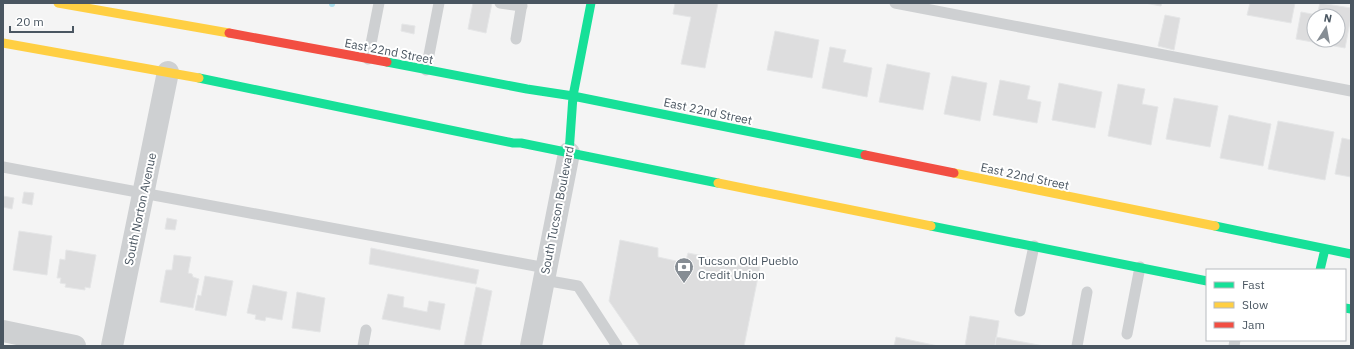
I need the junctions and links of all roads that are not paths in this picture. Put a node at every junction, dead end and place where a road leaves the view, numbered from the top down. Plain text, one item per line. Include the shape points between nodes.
1 (58, 3) edge
2 (378, 3) edge
3 (438, 3) edge
4 (500, 3) edge
5 (591, 3) edge
6 (895, 3) edge
7 (522, 5) edge
8 (516, 38) dead end
9 (3, 43) edge
10 (368, 59) junction
11 (426, 70) junction
12 (168, 72) junction
13 (1351, 91) edge
14 (573, 96) junction
15 (569, 153) junction
16 (3, 167) edge
17 (143, 194) junction
18 (1034, 246) junction
19 (1325, 249) junction
20 (1351, 254) edge
21 (1140, 267) junction
22 (1320, 269) edge
23 (545, 274) junction
24 (1206, 280) edge
25 (1087, 292) dead end
26 (1020, 311) dead end
27 (366, 330) dead end
28 (3, 331) edge
29 (1127, 334) dead end
30 (76, 346) edge
31 (112, 346) edge
32 (363, 346) edge
33 (531, 346) edge
34 (617, 346) edge
35 (1077, 346) edge

1 - 10 main road, East 22nd Street
2 - 10 lane
3 - 11 lane
4 - 7 lane
5 - 14 main road, South Tucson Boulevard
6 - 13 lane
7 - 8 lane
9 - 12 main road
10 - 11 main road, East 22nd Street
11 - 14 main road, East 22nd Street
12 - 15 main road
12 - 17 street, South Norton Avenue
14 - 15 main road, South Tucson Boulevard
14 - 19 main road, East 22nd Street
15 - 18 main road
15 - 23 street, South Tucson Boulevard
16 - 17 lane
17 - 23 lane
17 - 31 street, South Norton Avenue
18 - 21 main road
18 - 26 lane
19 - 20 main road, East 22nd Street
19 - 22 main road
21 - 24 main road
21 - 29 lane
23 - 33 street, South Tucson Boulevard
23 - 34 lane via 578,286
25 - 35 lane
27 - 32 lane
28 - 30 street

